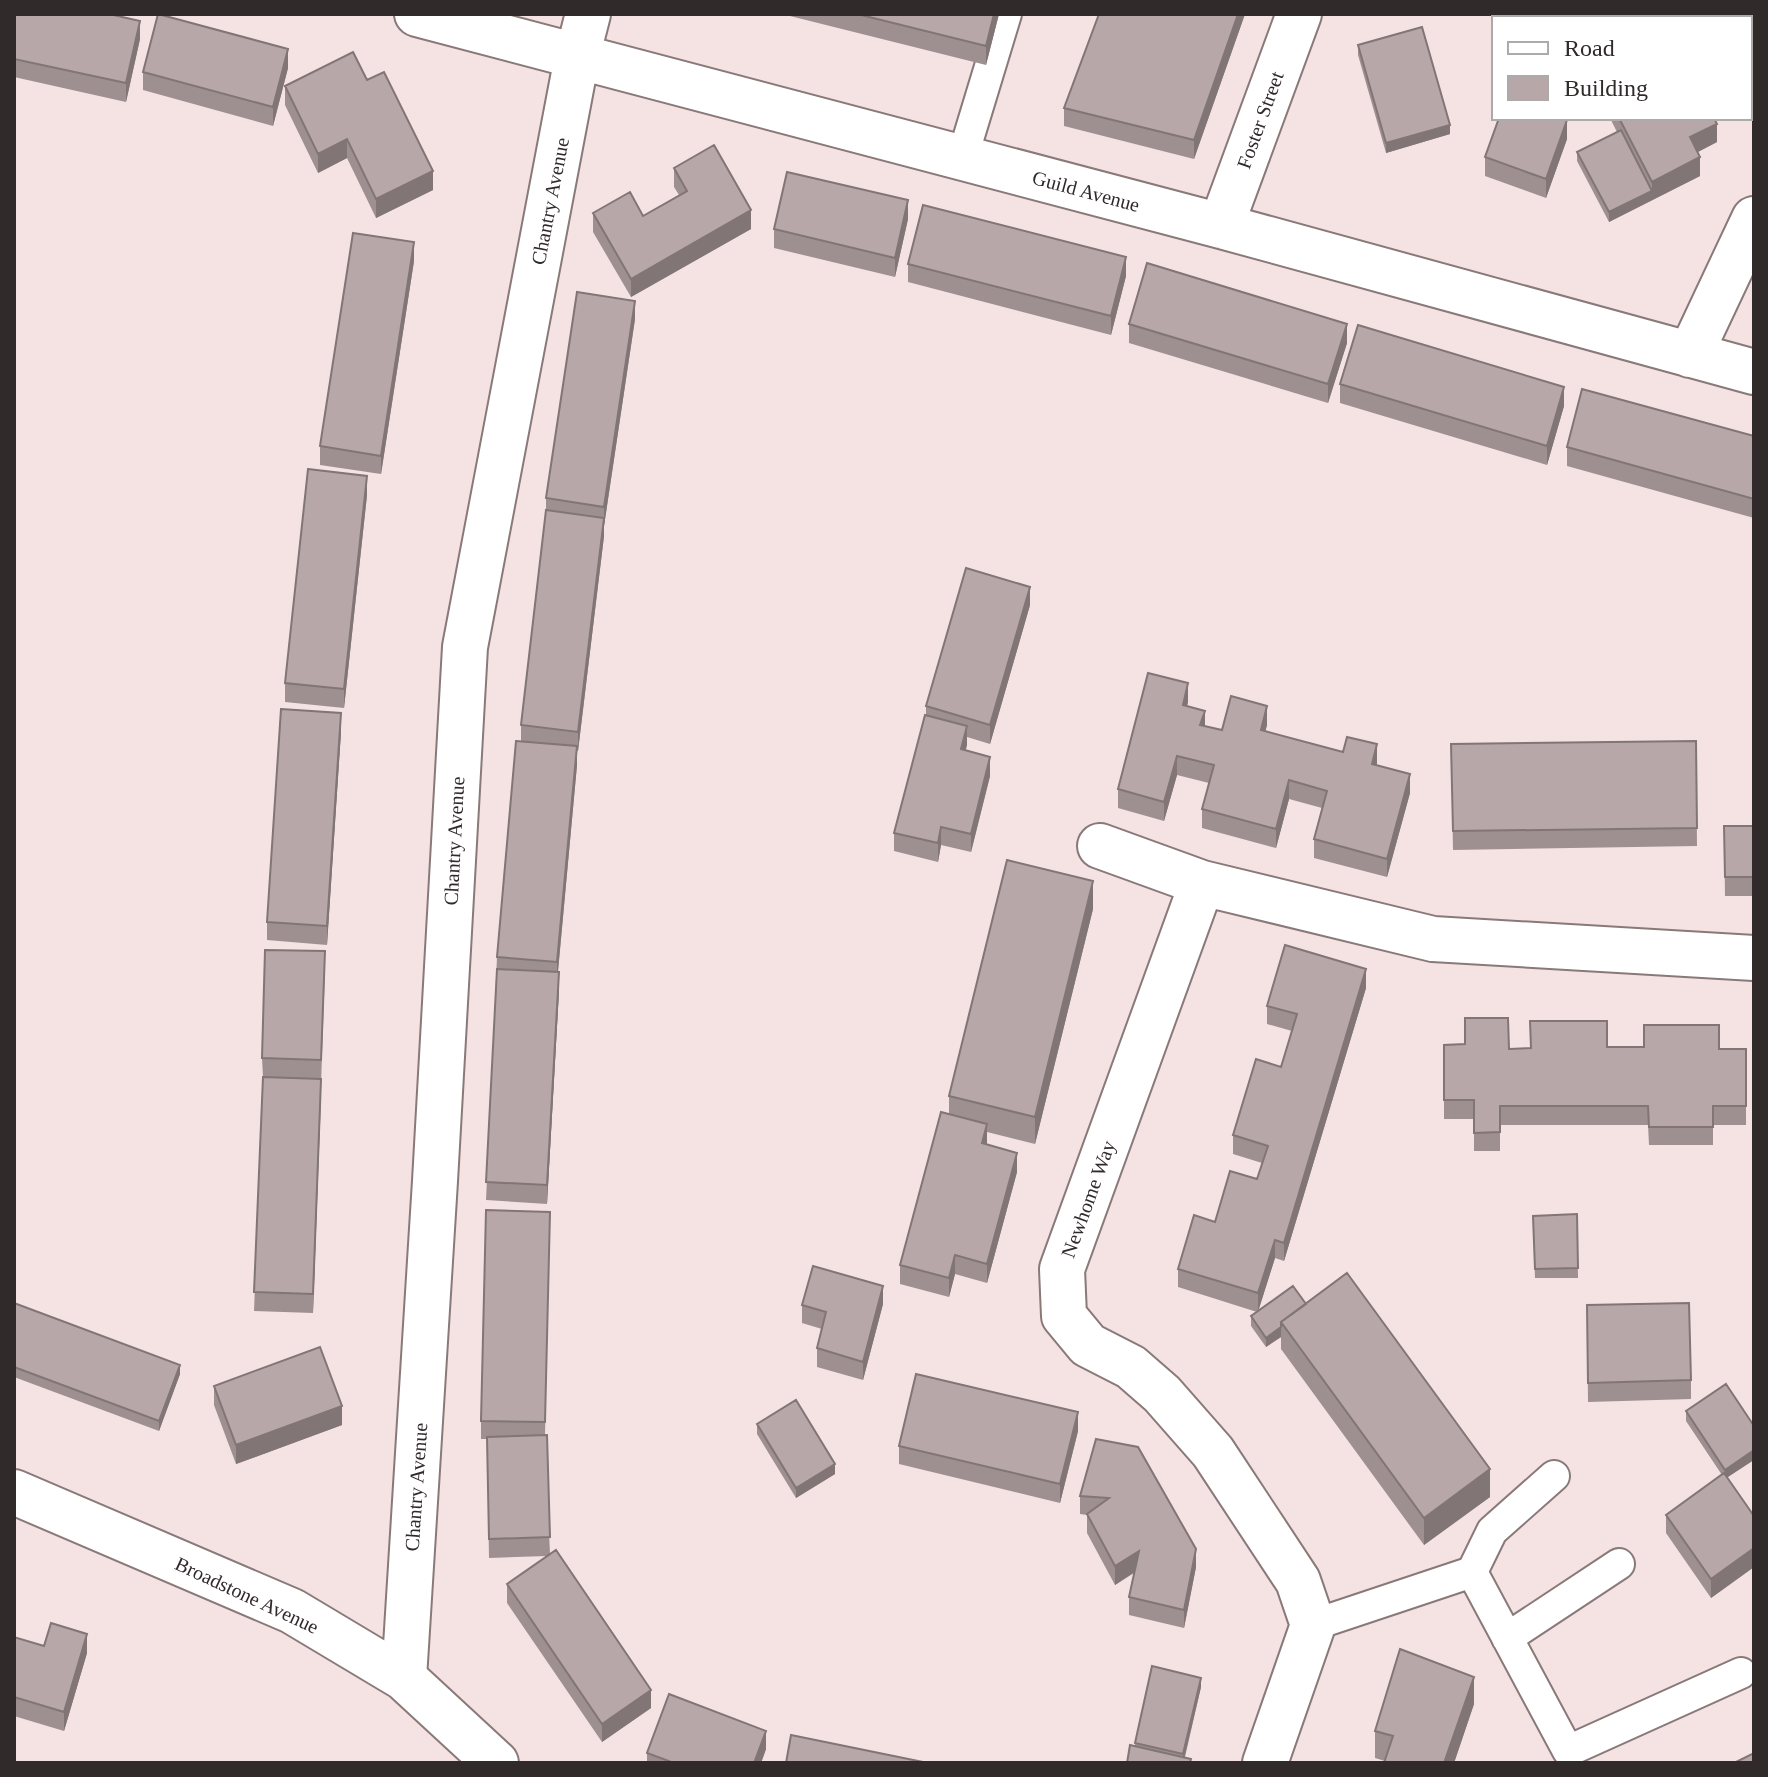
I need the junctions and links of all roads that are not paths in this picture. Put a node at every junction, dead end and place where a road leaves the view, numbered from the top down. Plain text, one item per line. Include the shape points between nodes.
1 (417, 14) edge
2 (588, 14) edge
3 (1006, 14) edge
4 (1299, 14) edge
5 (577, 57) junction
6 (962, 159) junction
7 (1754, 219) edge
8 (1221, 226) junction
9 (1690, 355) junction
10 (1754, 372) edge
11 (1100, 846) dead end
12 (1202, 883) junction
13 (1754, 958) edge
14 (1554, 1476) dead end
15 (14, 1492) edge
16 (1619, 1564) dead end
17 (1472, 1572) junction
18 (1313, 1625) junction
19 (1507, 1638) junction
20 (1741, 1673) dead end
21 (404, 1678) junction
22 (496, 1763) edge
23 (1265, 1763) edge

1 - 5 street, Guild Avenue
2 - 5 street, Chantry Avenue
3 - 6 lane
4 - 8 street, Foster Street
5 - 6 street, Guild Avenue
5 - 21 street, Chantry Avenue via 465,647
6 - 8 street, Guild Avenue
7 - 9 street
8 - 9 street, Guild Avenue
9 - 10 street, Guild Avenue
11 - 12 street
12 - 13 street via 1433,939
12 - 18 street, Newhome Way via 1062,1269 1064,1316 1088,1345 1131,1367 1162,1394 1213,1452 1298,1581
14 - 17 lane via 1492,1531
15 - 21 street, Broadstone Avenue via 292,1611
16 - 19 lane
17 - 18 lane
17 - 19 lane
18 - 23 street
19 - 20 lane via 1568,1751
21 - 22 street, Broadstone Avenue

